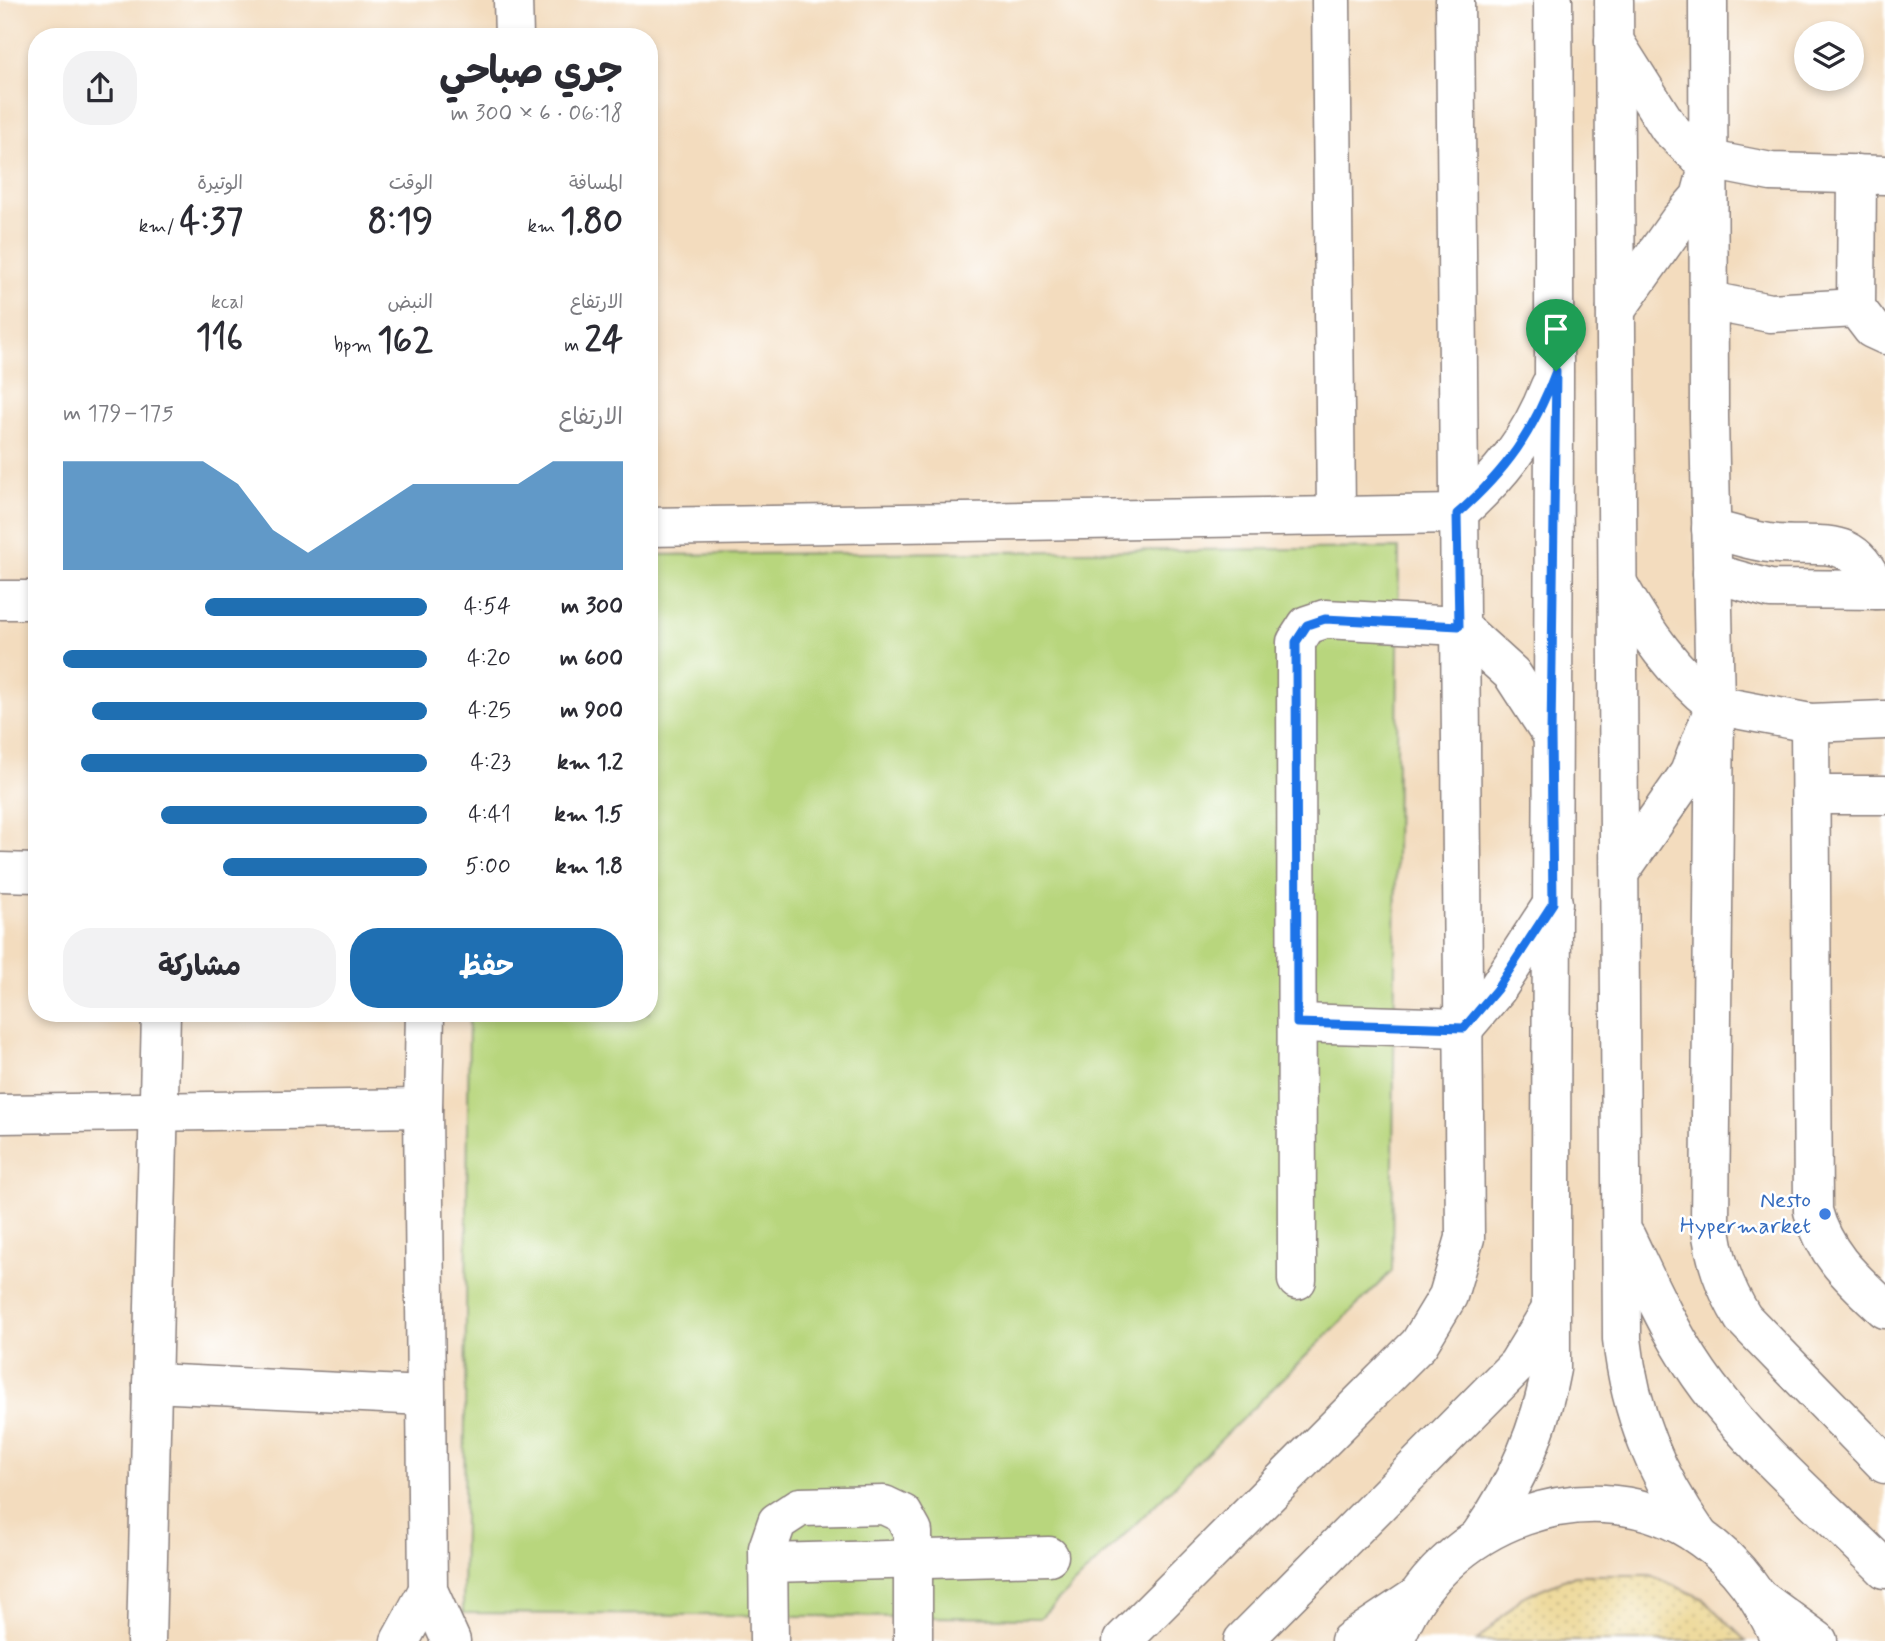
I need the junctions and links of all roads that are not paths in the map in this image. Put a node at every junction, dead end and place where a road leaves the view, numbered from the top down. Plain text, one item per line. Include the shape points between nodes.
1 (513, 0) edge
2 (1331, 0) edge
3 (1455, 0) edge
4 (1553, 0) edge
5 (1614, 0) edge
6 (1708, 0) edge
7 (514, 28) edge
8 (1614, 41) junction
9 (1710, 160) junction
10 (1871, 174) edge
11 (1709, 301) junction
12 (1856, 308) junction
13 (1616, 310) junction
14 (1885, 335) edge
15 (1556, 371) junction
16 (1457, 514) junction
17 (1336, 515) junction
18 (658, 527) edge
19 (1711, 529) junction
20 (1712, 573) junction
21 (1619, 585) junction
22 (1880, 590) edge
23 (0, 600) edge
24 (28, 600) edge
25 (1459, 626) junction
26 (1714, 705) junction
27 (1885, 720) edge
28 (1810, 723) junction
29 (1551, 734) junction
30 (1885, 795) edge
31 (1811, 796) junction
32 (0, 872) edge
33 (1620, 872) junction
34 (28, 873) edge
35 (1553, 903) junction
36 (161, 1022) edge
37 (425, 1022) edge
38 (1297, 1023) junction
39 (1464, 1028) junction
40 (423, 1108) junction
41 (159, 1111) junction
42 (0, 1114) edge
43 (1620, 1225) junction
44 (1297, 1280) dead end
45 (1878, 1292) edge
46 (1551, 1309) junction
47 (152, 1384) junction
48 (425, 1396) junction
49 (1885, 1464) edge
50 (1481, 1534) junction
51 (1699, 1536) junction
52 (1049, 1556) dead end
53 (913, 1558) junction
54 (769, 1563) junction
55 (1885, 1569) edge
56 (428, 1590) junction
57 (1416, 1597) junction
58 (1762, 1600) junction
59 (146, 1641) edge
60 (400, 1641) edge
61 (451, 1641) edge
62 (769, 1641) edge
63 (913, 1641) edge
64 (1122, 1641) edge
65 (1243, 1641) edge
66 (1350, 1641) edge
67 (1395, 1641) edge
68 (1781, 1641) edge
69 (1818, 1641) edge

1 - 7 main road
2 - 17 main road
3 - 16 main road
4 - 15 main road
5 - 8 main road
6 - 9 main road
8 - 9 main road via 1669,128 1704,162
8 - 13 main road
9 - 10 main road via 1771,172
9 - 11 main road
9 - 13 main road via 1700,197
10 - 12 main road
11 - 12 main road via 1770,313
11 - 19 main road
12 - 14 main road via 1862,320
13 - 21 main road
15 - 16 main road via 1518,451
15 - 29 main road
16 - 17 main road
16 - 25 main road
17 - 18 main road
19 - 20 main road
19 - 22 main road via 1770,543 1835,545 1862,562
20 - 22 main road via 1770,589
20 - 26 main road
21 - 26 main road via 1648,636 1685,682
21 - 33 main road
23 - 24 main road
25 - 29 main road via 1512,674
25 - 38 main road via 1325,619 1307,625 1296,642
25 - 39 main road
26 - 28 main road
26 - 33 main road via 1689,773
26 - 49 main road via 1713,1246 1724,1284 1743,1318
27 - 28 main road
28 - 31 main road
29 - 35 main road
30 - 31 main road
31 - 45 main road via 1811,1192 1818,1230 1827,1248
32 - 34 main road
33 - 43 main road
35 - 39 main road via 1504,978
35 - 46 main road
36 - 41 main road
37 - 40 main road
38 - 39 main road
38 - 44 main road
39 - 64 main road via 1465,1238 1458,1269 1435,1321 1399,1365
40 - 41 main road
40 - 48 main road
41 - 42 main road
41 - 47 main road
43 - 51 main road via 1622,1339 1634,1409 1660,1475
43 - 55 main road via 1667,1322 1709,1388 1733,1418
46 - 50 main road via 1551,1369 1537,1428 1514,1483
46 - 65 main road via 1517,1365
47 - 48 main road
47 - 59 main road
48 - 56 main road
50 - 51 main road via 1522,1514 1568,1505 1614,1505 1658,1516
50 - 57 main road via 1446,1562
51 - 58 main road via 1734,1565
52 - 53 main road
53 - 54 main road
53 - 54 main road via 909,1522 894,1508 813,1506 788,1513 777,1522
53 - 63 main road
54 - 62 main road
56 - 60 main road
56 - 61 main road
57 - 66 main road
57 - 67 main road
58 - 68 main road
58 - 69 main road

